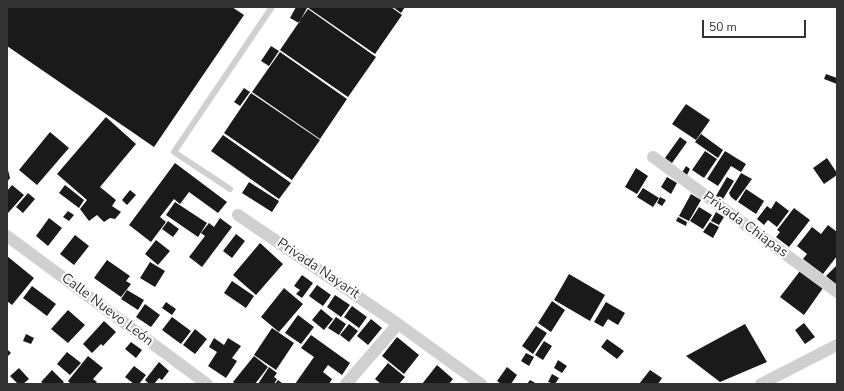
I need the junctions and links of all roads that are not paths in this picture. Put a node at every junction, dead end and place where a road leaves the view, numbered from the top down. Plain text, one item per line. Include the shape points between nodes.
1 (272, 7) edge
2 (653, 157) dead end
3 (230, 190) dead end
4 (238, 215) dead end
5 (7, 236) edge
6 (837, 292) edge
7 (398, 324) junction
8 (837, 346) edge
9 (207, 384) edge
10 (346, 384) edge
11 (481, 384) edge
12 (762, 384) edge

1 - 3 lane via 174,152
2 - 6 street, Privada Chiapas
4 - 7 street, Privada Nayarit
5 - 9 street, Calle Nuevo León
7 - 10 street
7 - 11 street, Privada Nayarit
8 - 12 street

